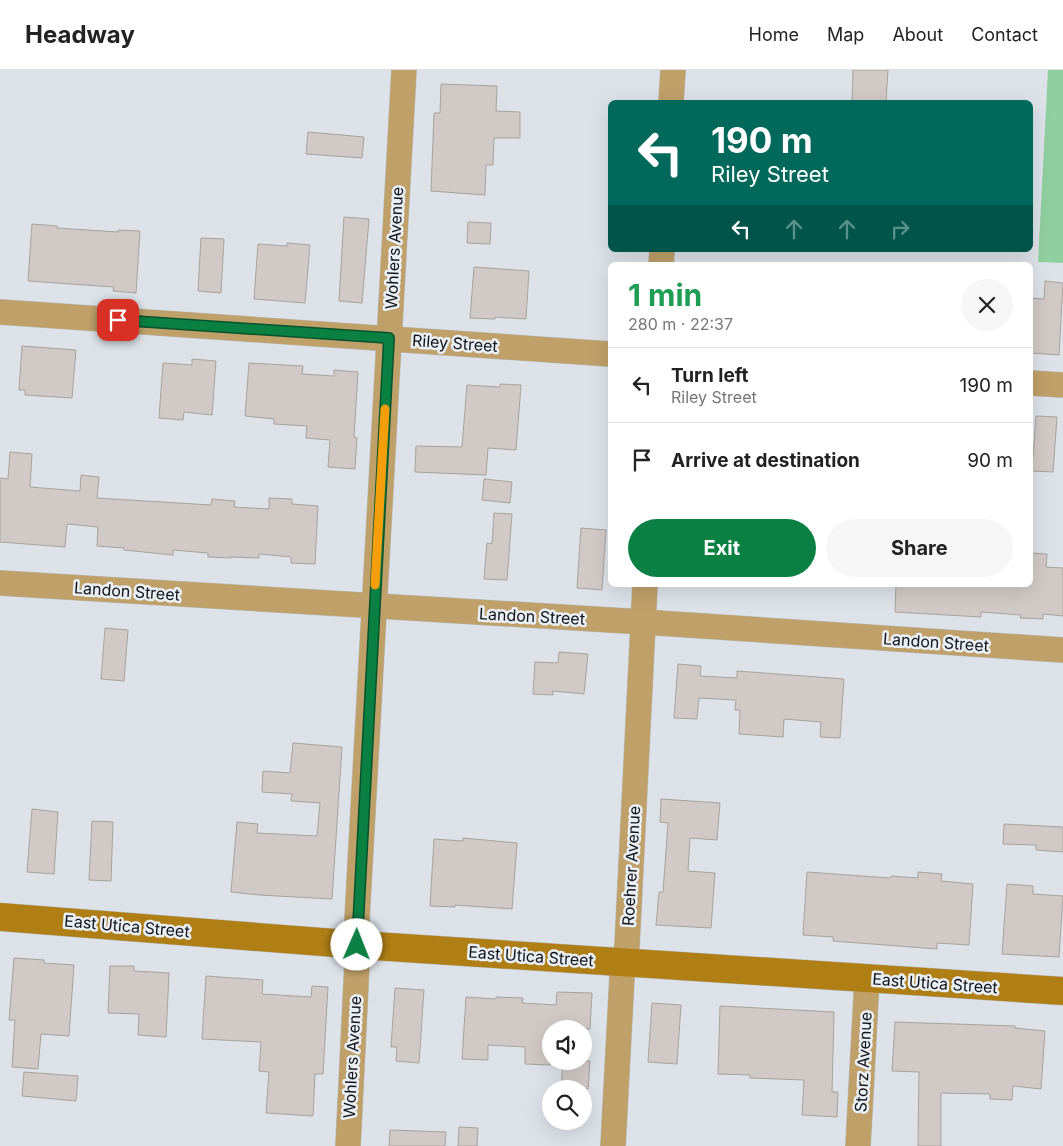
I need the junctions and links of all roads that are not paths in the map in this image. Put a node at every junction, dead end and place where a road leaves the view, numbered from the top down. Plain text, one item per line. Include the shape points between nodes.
1 (404, 70) edge
2 (673, 70) edge
3 (671, 100) edge
4 (0, 312) edge
5 (389, 338) junction
6 (608, 354) edge
7 (1033, 383) edge
8 (1063, 385) edge
9 (0, 583) edge
10 (645, 587) edge
11 (374, 607) junction
12 (643, 622) junction
13 (1063, 650) edge
14 (0, 917) edge
15 (357, 945) junction
16 (625, 962) junction
17 (867, 979) junction
18 (1063, 991) edge
19 (348, 1146) edge
20 (613, 1146) edge
21 (858, 1146) edge

1 - 5 street, Wohlers Avenue
2 - 3 street
4 - 5 street, Riley Street
5 - 6 street, Riley Street
5 - 11 street, Wohlers Avenue
7 - 8 street
9 - 11 street, Landon Street
10 - 12 street, Roehrer Avenue
11 - 12 street, Landon Street
11 - 15 street, Wohlers Avenue
12 - 13 street, Landon Street
12 - 16 street, Roehrer Avenue
14 - 15 street, East Utica Street
15 - 16 street, East Utica Street
15 - 19 street, Wohlers Avenue
16 - 17 street, East Utica Street
16 - 20 street, Roehrer Avenue
17 - 18 street, East Utica Street
17 - 21 street, Storz Avenue

